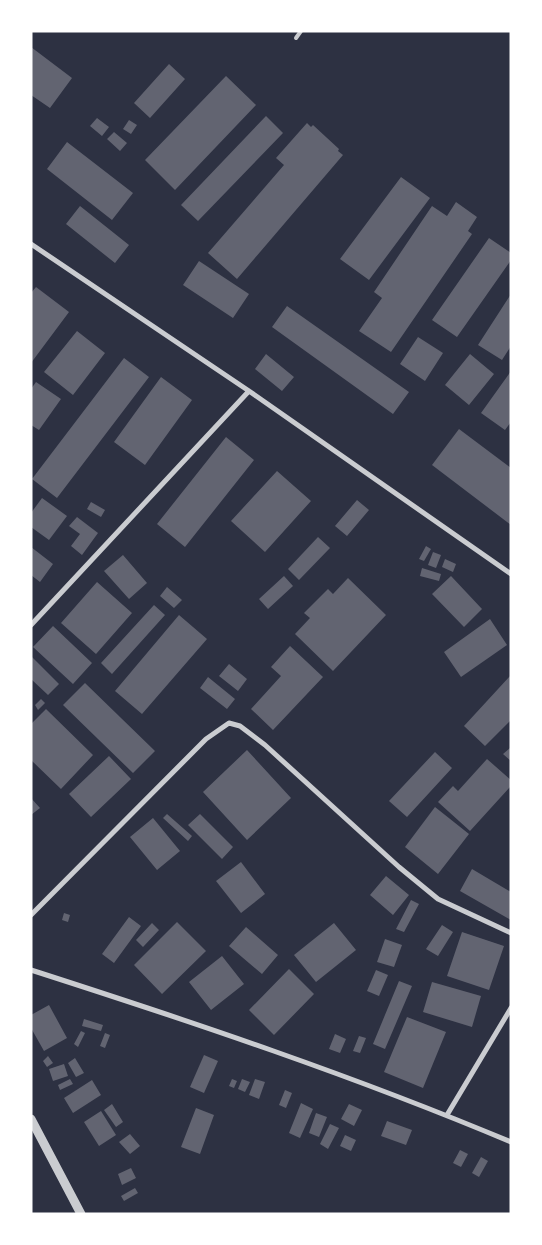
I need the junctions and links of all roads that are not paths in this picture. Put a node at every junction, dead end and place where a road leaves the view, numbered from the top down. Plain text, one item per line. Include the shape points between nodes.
1 (301, 31) edge
2 (296, 38) dead end
3 (31, 244) edge
4 (249, 391) junction
5 (511, 574) edge
6 (31, 625) edge
7 (31, 915) edge
8 (511, 933) edge
9 (31, 970) edge
10 (511, 1008) edge
11 (447, 1115) junction
12 (31, 1119) edge
13 (511, 1142) edge
14 (80, 1214) edge

1 - 2 lane
3 - 4 street
4 - 5 street
4 - 6 street
7 - 8 street via 206,739 229,723 240,726 265,745 438,899
9 - 11 street via 202,1025
10 - 11 street
11 - 13 street
12 - 14 street

